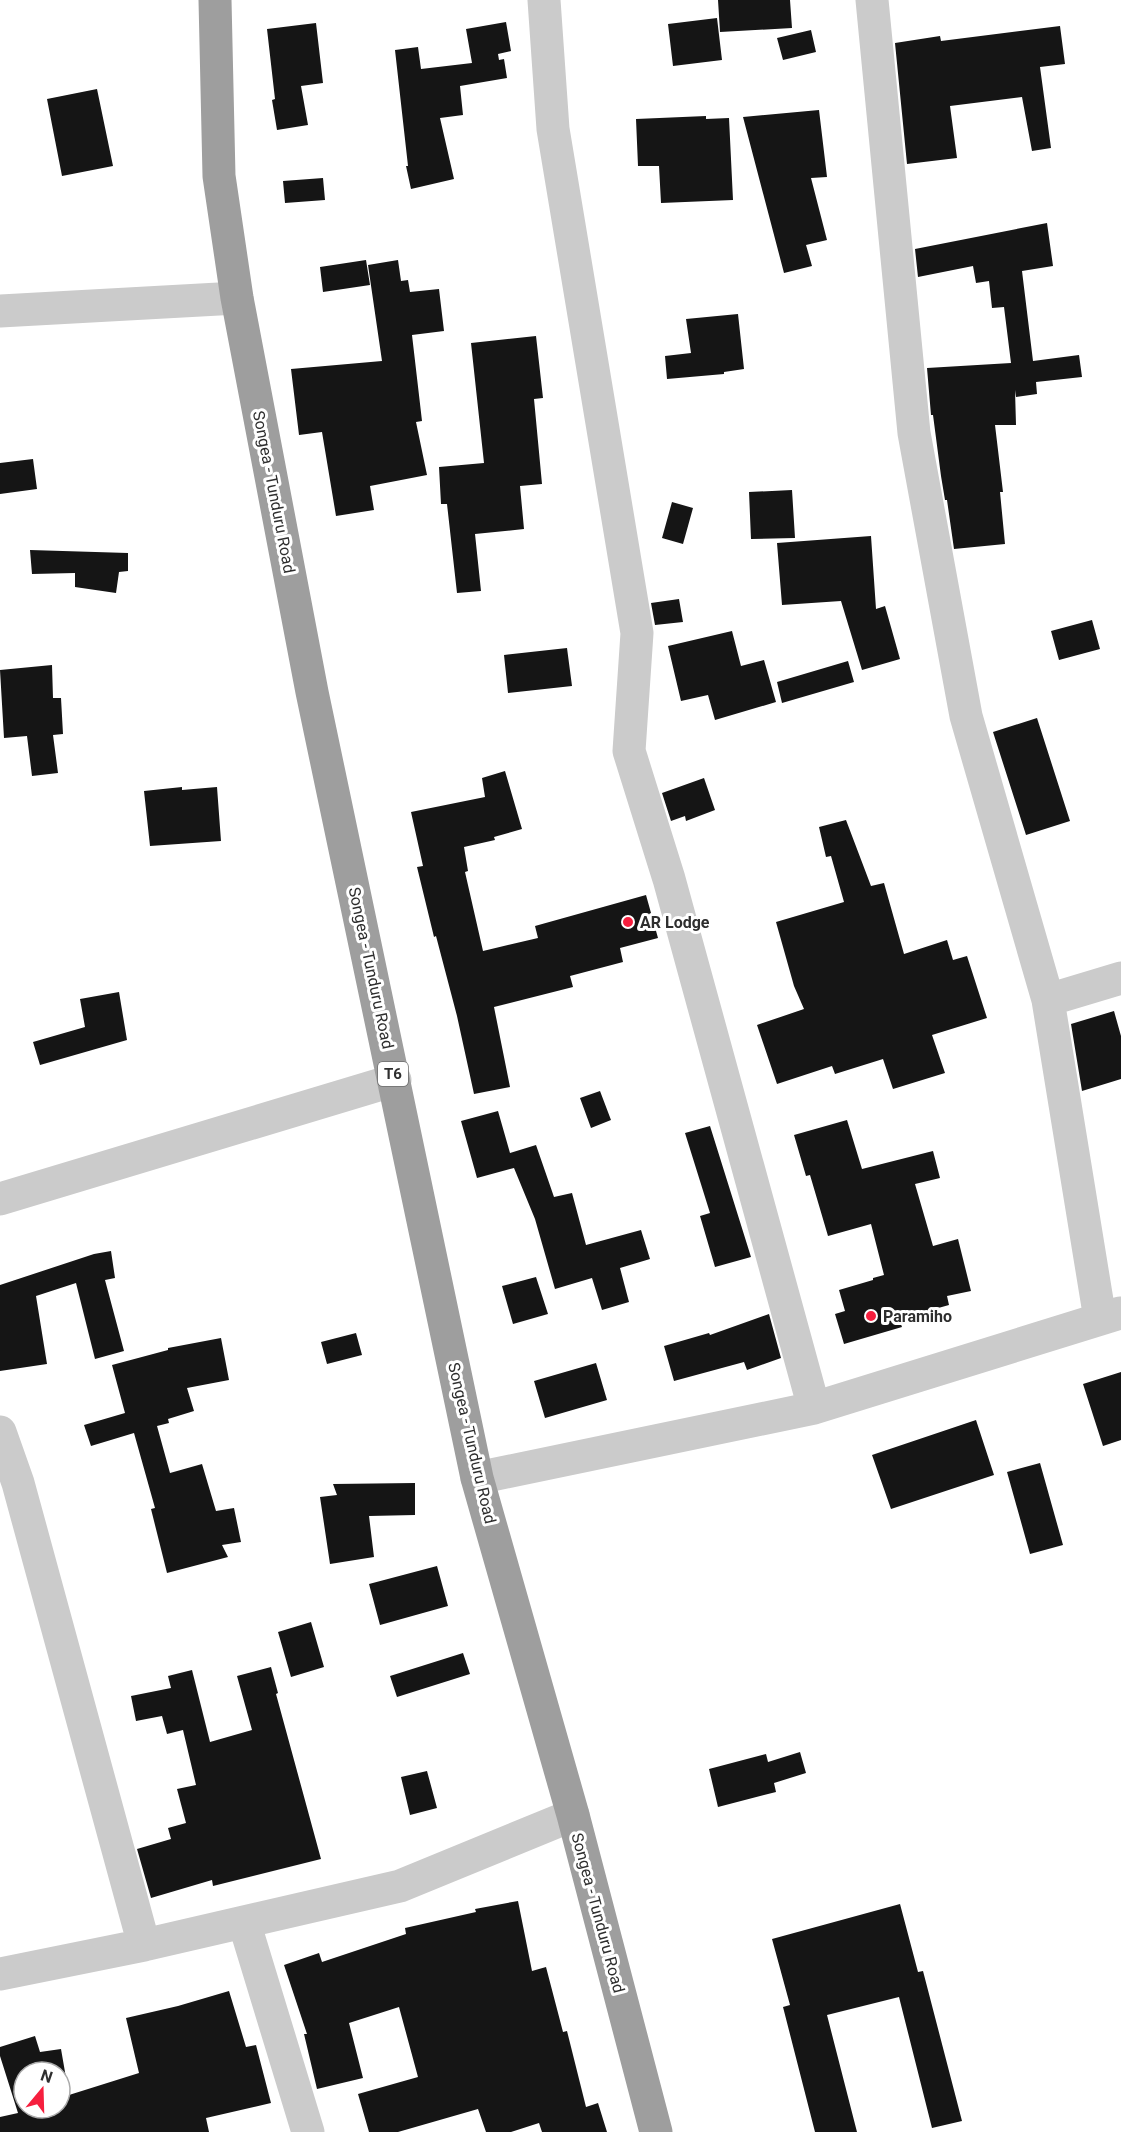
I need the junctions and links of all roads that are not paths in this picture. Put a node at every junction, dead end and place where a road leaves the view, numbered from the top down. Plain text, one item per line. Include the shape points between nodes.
1 (215, 0) edge
2 (544, 0) edge
3 (872, 0) edge
4 (237, 298) junction
5 (0, 311) edge
6 (1121, 978) edge
7 (1048, 1000) junction
8 (394, 1080) junction
9 (0, 1199) edge
10 (1111, 1316) edge
11 (814, 1408) junction
12 (0, 1432) edge
13 (477, 1478) junction
14 (573, 1815) junction
15 (244, 1922) junction
16 (144, 1945) junction
17 (0, 1974) edge
18 (308, 2132) edge
19 (656, 2132) edge

1 - 4 highway, Songea - Tunduru Road / T6 via 219,176
2 - 11 street via 553,129 637,633 629,751 669,879
3 - 7 street via 914,434 966,716
4 - 5 street
4 - 8 highway, Songea - Tunduru Road / T6 via 312,692
6 - 7 street
7 - 10 street
8 - 9 street
8 - 13 highway, Songea - Tunduru Road / T6
10 - 11 street
11 - 13 street
12 - 16 street via 18,1483
13 - 14 highway, Songea - Tunduru Road / T6
14 - 15 street via 400,1886
14 - 19 highway, Songea - Tunduru Road / T6
15 - 16 street
15 - 18 street
16 - 17 street

